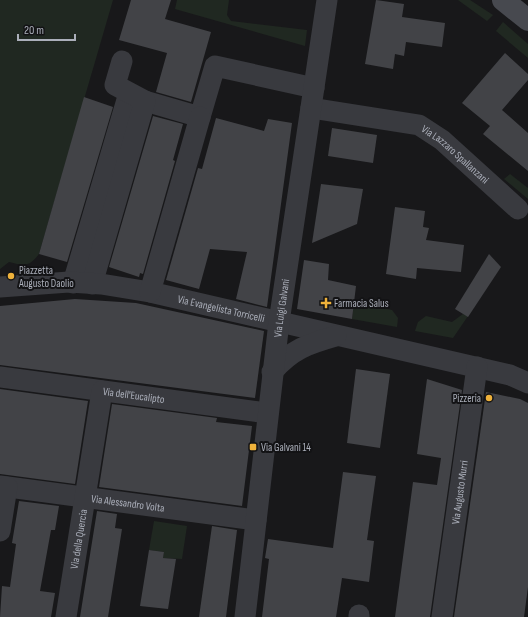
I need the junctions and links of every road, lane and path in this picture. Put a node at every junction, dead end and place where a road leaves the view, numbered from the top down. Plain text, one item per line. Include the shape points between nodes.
1 (327, 0) edge
2 (503, 0) edge
3 (528, 20) edge
4 (122, 61) dead end
5 (137, 97) junction
6 (313, 98) junction
7 (200, 117) junction
8 (518, 209) dead end
9 (83, 283) junction
10 (0, 287) edge
11 (150, 292) junction
12 (279, 322) junction
13 (338, 335) junction
14 (477, 367) junction
15 (272, 372) junction
16 (0, 377) edge
17 (519, 379) edge
18 (102, 391) junction
19 (267, 413) junction
20 (4, 486) edge
21 (84, 497) junction
22 (256, 520) junction
23 (0, 531) edge
24 (66, 617) edge
25 (244, 617) edge
26 (442, 617) edge

1 - 6 street, Via Luigi Galvani
2 - 3 main road
4 - 5 street via 115,85
5 - 7 street
5 - 9 street
6 - 7 street, Via Lazzaro Spallanzani via 215,66
6 - 8 street, Via Lazzaro Spallanzani via 419,125 442,140
6 - 12 street, Via Luigi Galvani
7 - 11 street
9 - 10 street, Via Evangelista Torricelli
9 - 11 street, Via Evangelista Torricelli
11 - 12 street, Via Evangelista Torricelli
12 - 13 street, Via Evangelista Torricelli
12 - 15 street, Via Luigi Galvani
13 - 14 street, Via Evangelista Torricelli
13 - 15 street via 295,350
14 - 17 street, Via Evangelista Torricelli
14 - 26 street, Via Augusto Murri
15 - 19 street, Via Luigi Galvani
16 - 18 street, Via dell'Eucalipto
18 - 19 street, Via dell'Eucalipto
18 - 21 street, Via della Quercia
19 - 22 street, Via Luigi Galvani
20 - 21 street, Via Alessandro Volta
20 - 23 street
21 - 22 street, Via Alessandro Volta
21 - 24 street, Via della Quercia
22 - 25 street, Via Luigi Galvani

